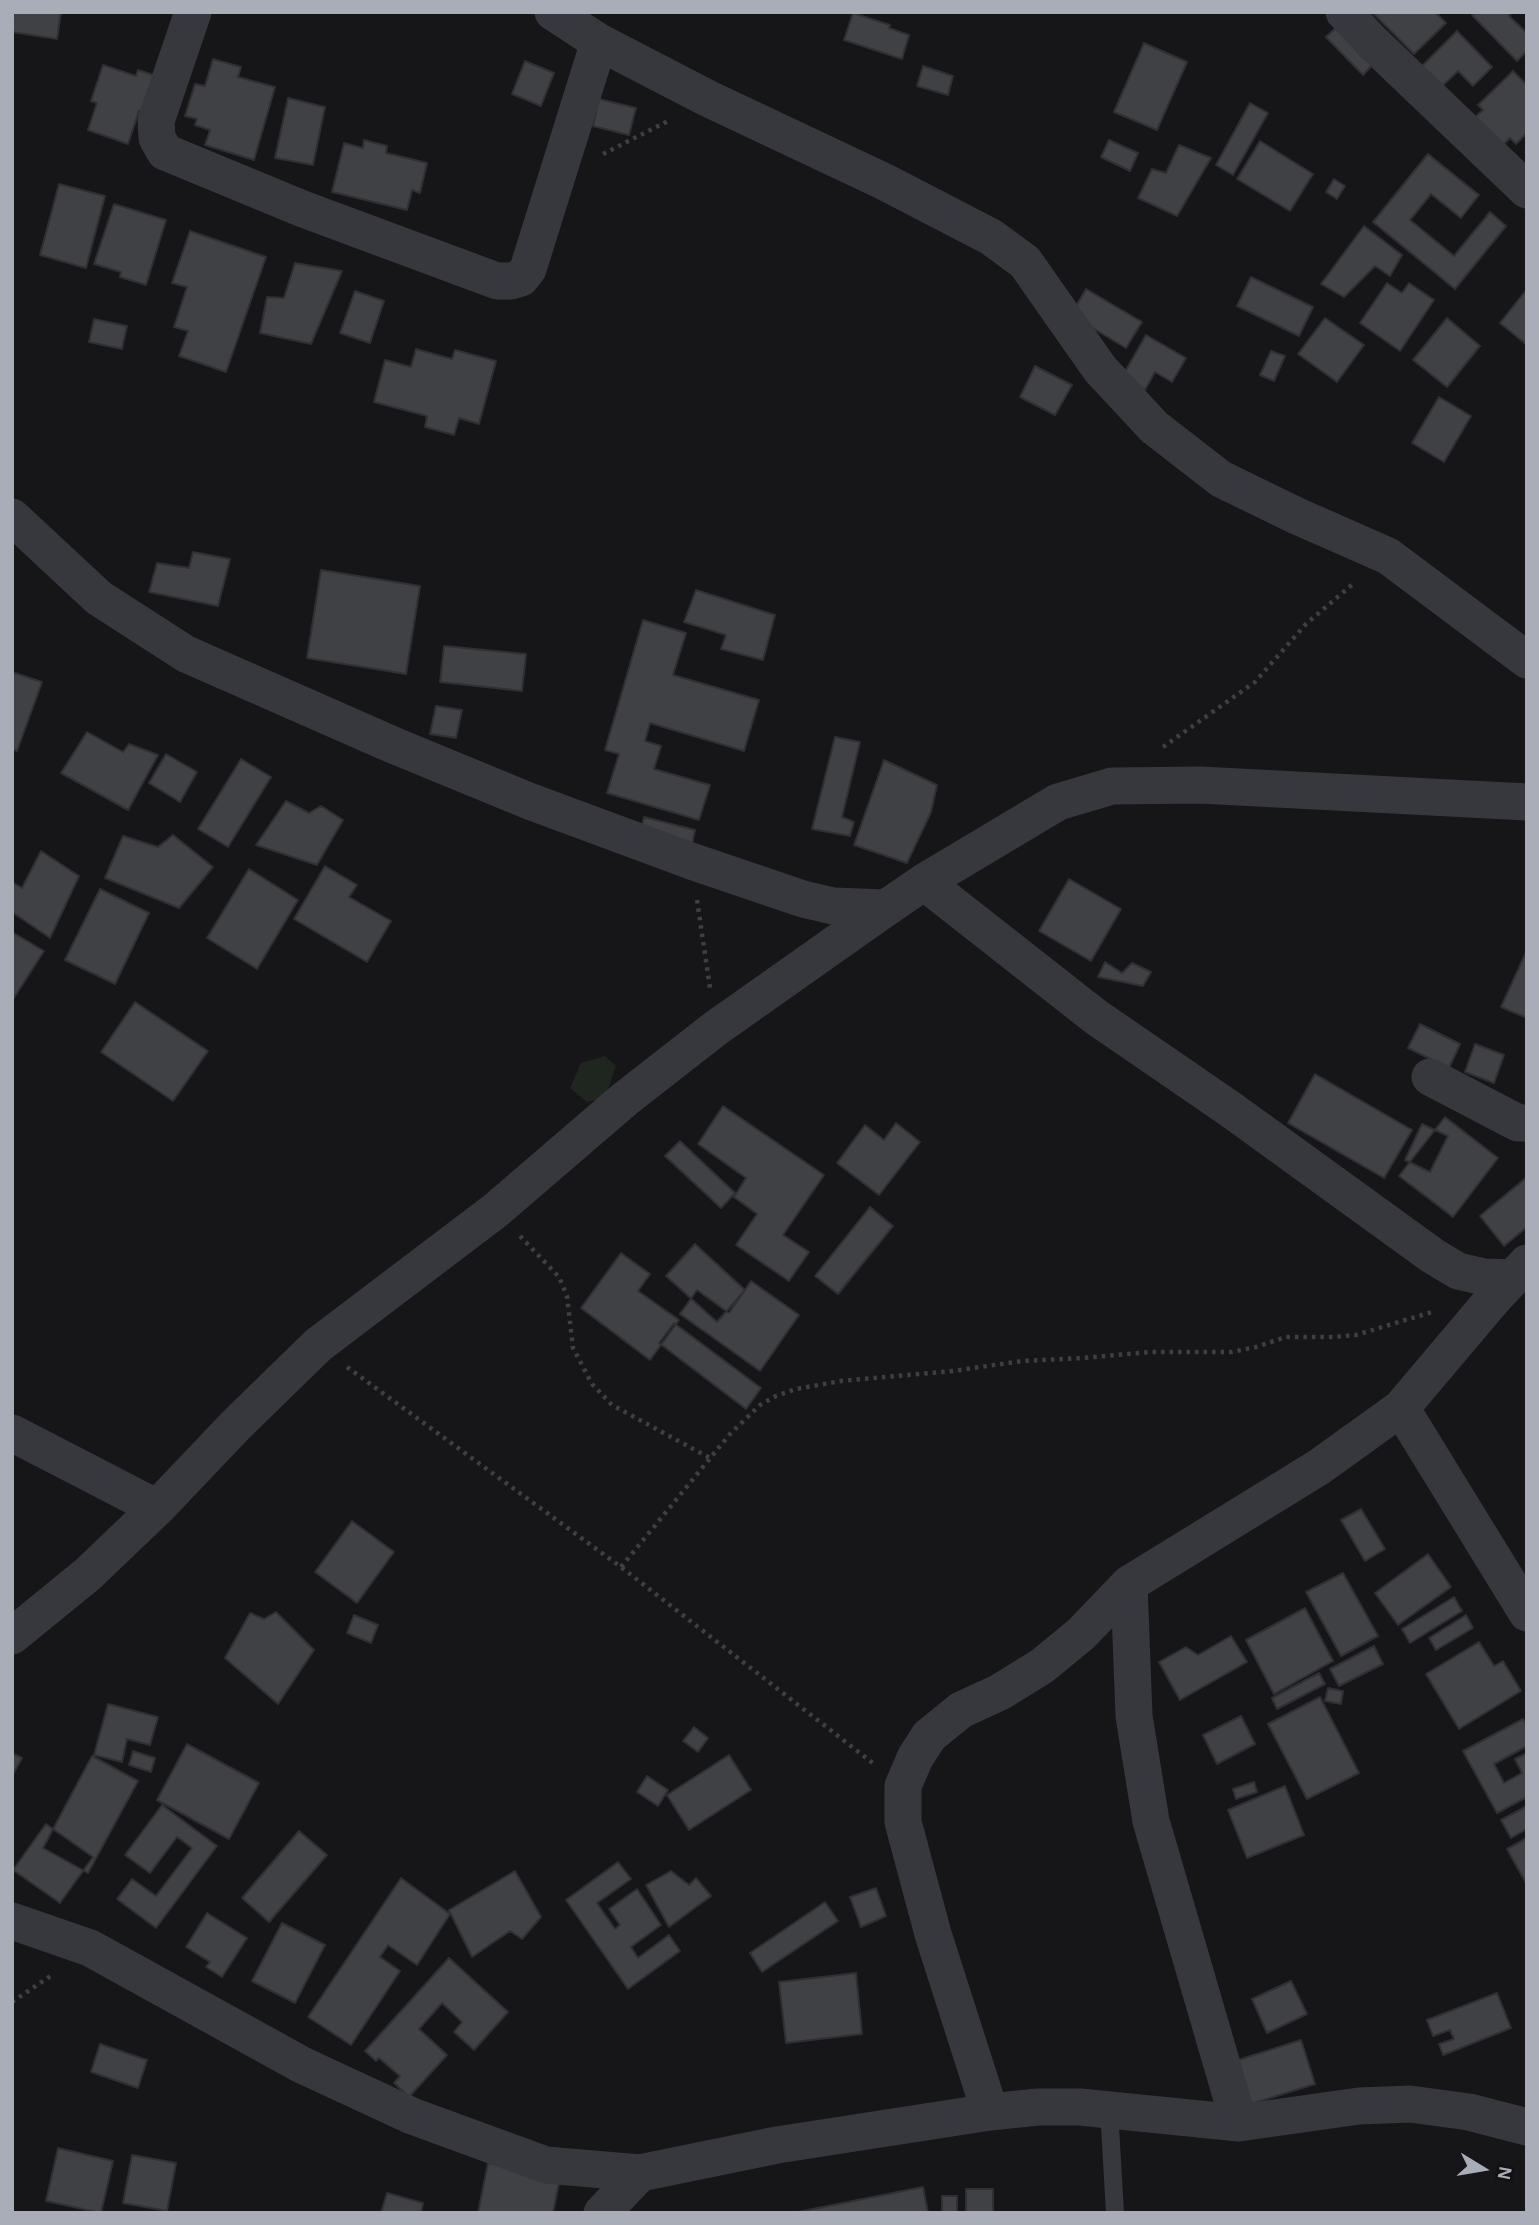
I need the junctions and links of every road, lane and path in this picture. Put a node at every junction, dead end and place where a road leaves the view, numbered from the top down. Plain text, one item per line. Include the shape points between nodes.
1 (193, 12) edge
2 (553, 12) edge
3 (1344, 12) edge
4 (599, 42) junction
5 (707, 98) junction
6 (558, 175) junction
7 (1527, 190) edge
8 (12, 517) edge
9 (1388, 556) junction
10 (1527, 660) edge
11 (1112, 786) junction
12 (1527, 802) edge
13 (691, 861) junction
14 (924, 882) junction
15 (886, 908) junction
16 (716, 1028) junction
17 (1430, 1077) dead end
18 (1527, 1123) edge
19 (496, 1210) junction
20 (1520, 1271) edge
21 (1436, 1311) dead end
22 (318, 1345) junction
23 (1401, 1408) junction
24 (12, 1433) edge
25 (710, 1458) junction
26 (157, 1508) junction
27 (621, 1567) junction
28 (1129, 1584) junction
29 (1527, 1612) edge
30 (12, 1636) edge
31 (903, 1786) junction
32 (12, 1922) edge
33 (1109, 2109) junction
34 (990, 2112) junction
35 (1239, 2123) junction
36 (1527, 2127) edge
37 (640, 2173) junction
38 (601, 2213) edge
39 (1115, 2213) edge

1 - 6 street via 156,121 157,138 165,152 191,165 497,281 522,278 528,269
2 - 4 street
3 - 7 street
4 - 5 street
4 - 6 street
5 - 6 path via 626,144
5 - 9 street via 991,237 1025,262 1100,369 1154,427 1221,479
8 - 13 street via 99,598 186,654 529,801
9 - 10 street
9 - 11 path via 1306,624 1255,682
11 - 12 street via 1200,785
11 - 14 street via 1058,802
13 - 15 street via 803,899 834,906
13 - 16 path
14 - 15 street
14 - 20 street via 1096,1017 1433,1256 1458,1271 1484,1277
15 - 16 street
16 - 19 street
17 - 18 street via 1518,1123
19 - 22 street
19 - 25 path via 559,1277 567,1296 573,1348 611,1405
20 - 23 street
21 - 25 path via 1346,1336 1286,1337 1232,1352 1023,1361 796,1389 760,1405
22 - 26 street
22 - 27 path
23 - 28 street via 1319,1467
23 - 29 street
24 - 26 street
25 - 27 path
26 - 30 street via 88,1574
27 - 31 path
28 - 31 street via 1042,1666 961,1710 929,1736
28 - 35 street via 1134,1716 1151,1821
31 - 34 street via 903,1822
32 - 37 street via 90,1948 302,2065 412,2116 546,2165
33 - 34 street via 1038,2107
33 - 35 street
33 - 39 lane
34 - 37 street via 778,2145
35 - 36 street via 1359,2106 1410,2104 1469,2112
37 - 38 street

